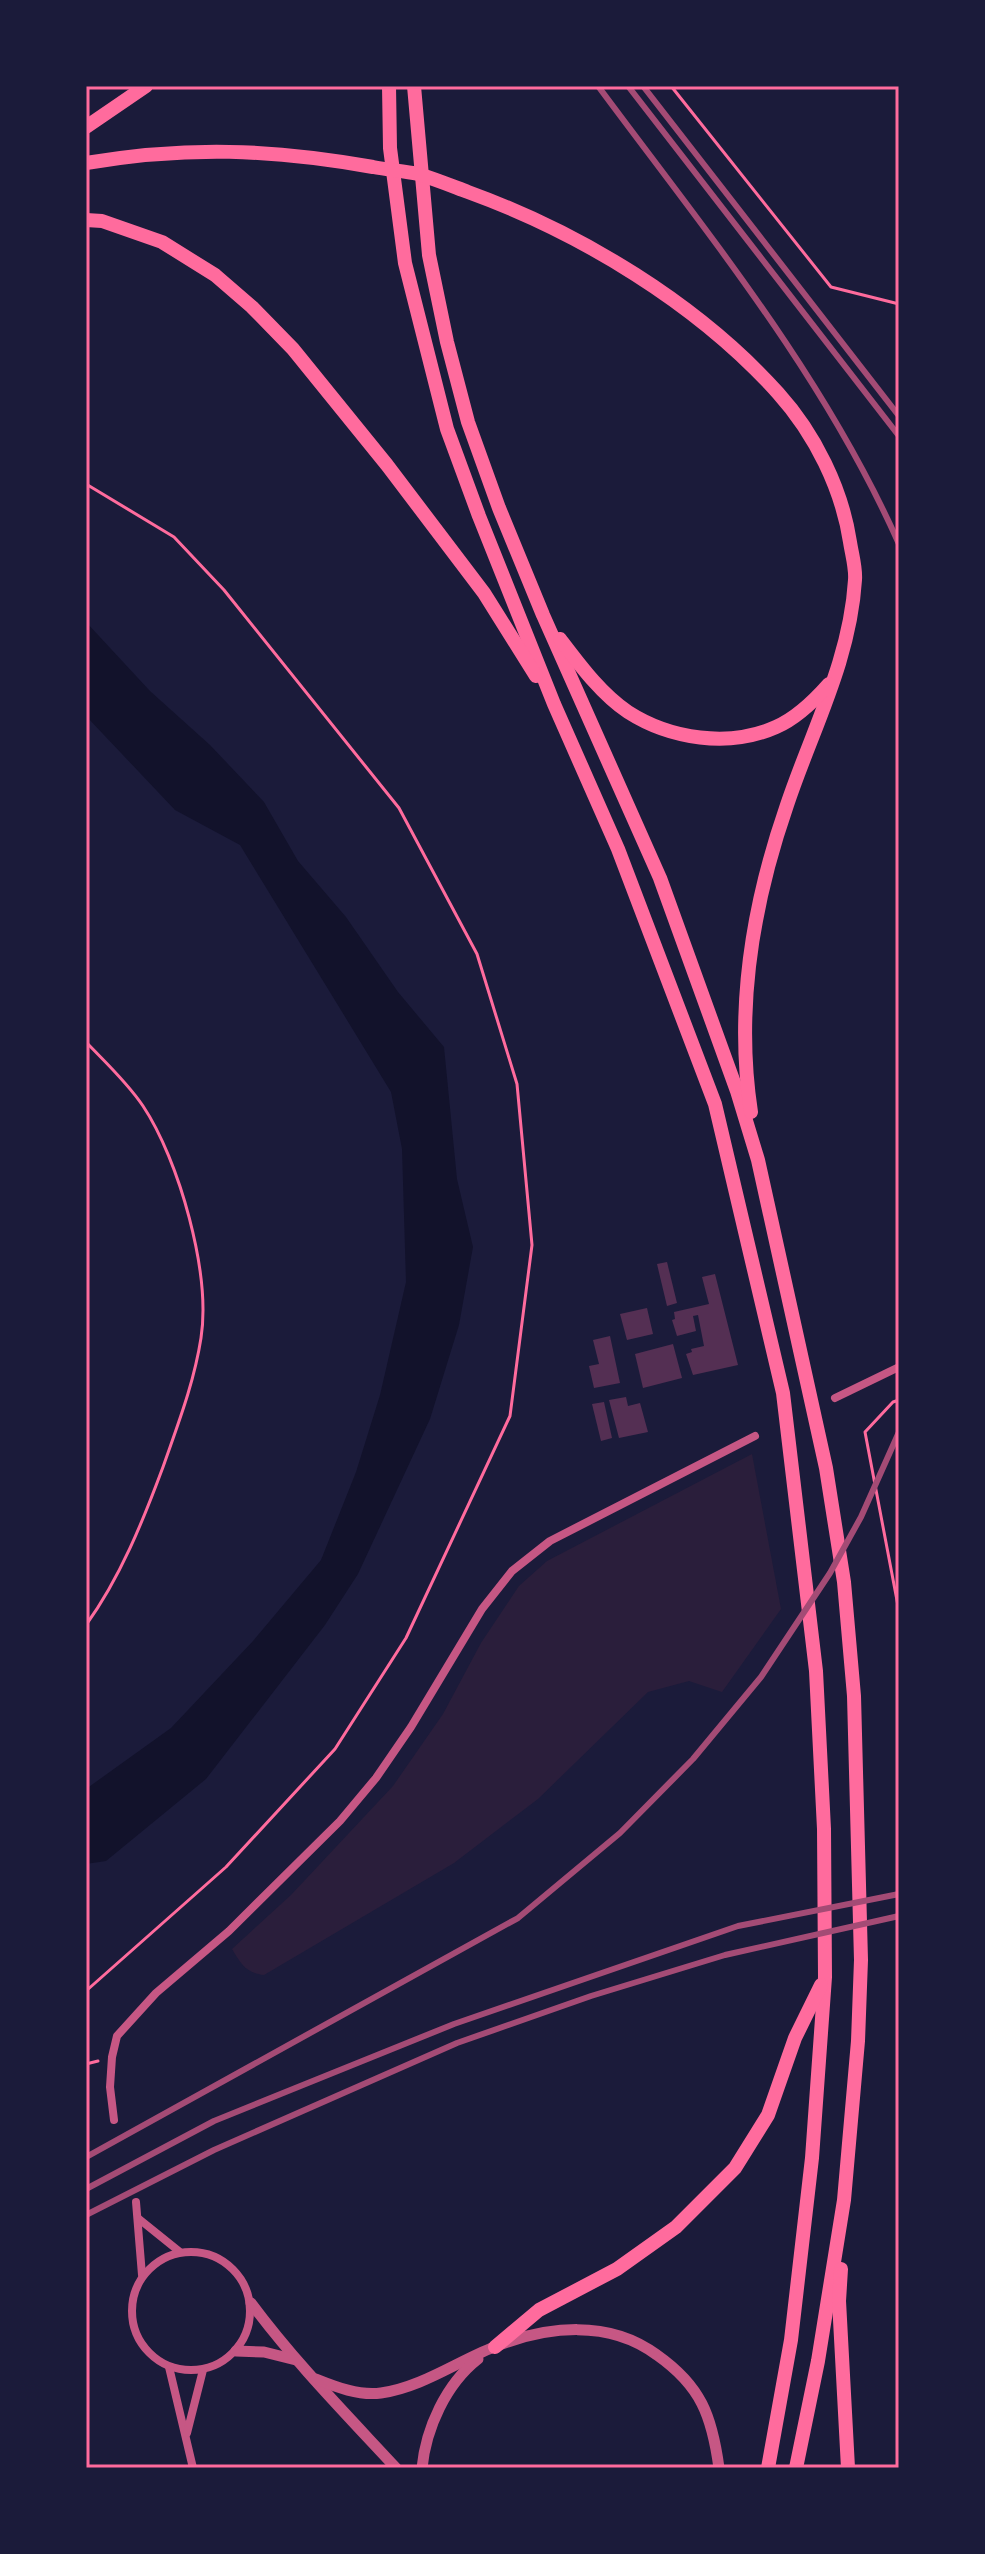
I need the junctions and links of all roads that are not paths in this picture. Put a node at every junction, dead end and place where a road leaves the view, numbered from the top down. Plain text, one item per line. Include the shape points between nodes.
1 (146, 86) edge
2 (389, 86) edge
3 (414, 86) edge
4 (86, 127) edge
5 (86, 163) edge
6 (86, 220) edge
7 (543, 615) junction
8 (835, 678) junction
9 (554, 704) junction
10 (758, 1160) junction
11 (899, 1367) edge
12 (835, 1398) dead end
13 (755, 1436) dead end
14 (825, 1977) junction
15 (114, 2120) dead end
16 (844, 2200) junction
17 (136, 2202) dead end
18 (139, 2219) junction
19 (180, 2252) junction
20 (142, 2275) junction
21 (251, 2303) junction
22 (495, 2347) junction
23 (236, 2351) junction
24 (296, 2360) junction
25 (169, 2367) junction
26 (203, 2370) junction
27 (316, 2379) junction
28 (186, 2438) junction
29 (193, 2468) edge
30 (396, 2468) edge
31 (422, 2468) edge
32 (719, 2468) edge
33 (768, 2468) edge
34 (796, 2468) edge
35 (848, 2468) edge

1 - 4 highway
2 - 9 highway via 390,148 405,263 447,429
3 - 7 highway via 429,255 447,342 468,422
5 - 8 highway via 234,150 418,174 536,218 647,283 715,332 779,394 823,460 845,513 856,576 849,630
6 - 9 highway via 162,242 215,275 293,349 484,593
7 - 8 highway via 582,668 626,711 665,731 708,739 776,727 810,705
7 - 10 highway via 660,878
8 - 10 highway via 787,804 762,892 747,975 745,1075
9 - 14 highway via 618,849 715,1104 783,1393 816,1671
10 - 16 highway via 826,1468 854,1696 861,1960
11 - 12 street
13 - 15 street via 550,1541 512,1571 358,1799 299,1864 156,1993 117,2036 110,2087
14 - 22 highway via 795,2038 768,2115 735,2168 676,2227 617,2269 539,2310
14 - 33 highway via 791,2340
16 - 34 highway
16 - 35 highway via 839,2301
17 - 18 street
18 - 19 street
18 - 20 street
19 - 20 street via 159,2260
19 - 21 street via 218,2257 245,2284
20 - 25 street via 132,2300 133,2328 146,2352
21 - 23 street via 245,2336
21 - 24 street
22 - 27 street via 422,2381 376,2394
22 - 31 street via 471,2365 443,2401
22 - 32 street via 541,2332 579,2329 614,2332 647,2347 678,2370 700,2397 714,2430
23 - 24 street
23 - 26 street
24 - 27 street
25 - 26 street
25 - 28 street
26 - 28 street
27 - 30 street
28 - 29 street

